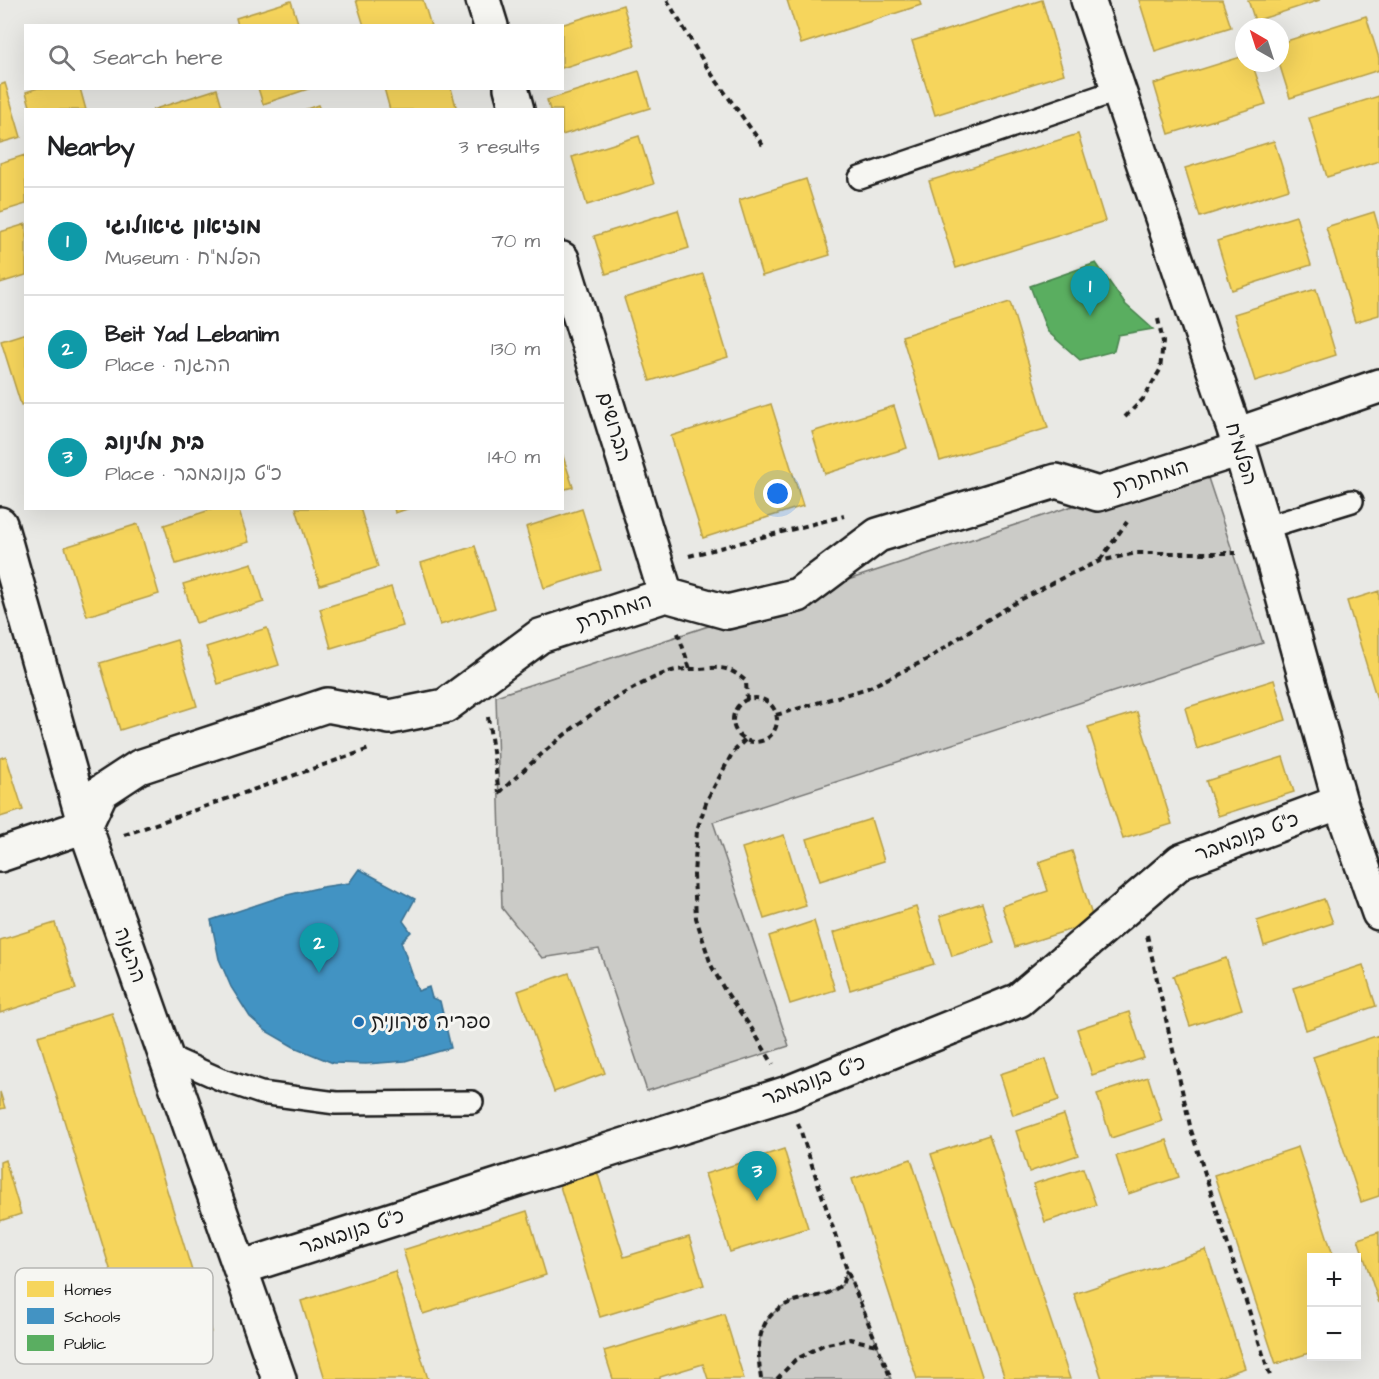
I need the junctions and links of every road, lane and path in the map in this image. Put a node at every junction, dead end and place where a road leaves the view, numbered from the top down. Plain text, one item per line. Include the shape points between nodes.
1 (483, 0) edge
2 (667, 0) edge
3 (1088, 0) edge
4 (490, 24) edge
5 (511, 90) edge
6 (1119, 90) junction
7 (516, 108) edge
8 (764, 147) dead end
9 (860, 178) dead end
10 (564, 265) edge
11 (1189, 296) junction
12 (1379, 386) edge
13 (1125, 417) dead end
14 (1238, 442) junction
15 (1352, 501) dead end
16 (0, 524) edge
17 (878, 535) junction
18 (1266, 537) junction
19 (661, 580) junction
20 (747, 700) junction
21 (776, 715) junction
22 (745, 740) junction
23 (304, 772) dead end
24 (499, 793) dead end
25 (1340, 802) junction
26 (89, 836) junction
27 (0, 855) edge
28 (1139, 898) junction
29 (1379, 913) edge
30 (166, 1055) junction
31 (788, 1093) junction
32 (472, 1102) dead end
33 (240, 1268) junction
34 (847, 1270) junction
35 (878, 1345) junction
36 (279, 1379) edge
37 (761, 1379) edge
38 (777, 1379) edge
39 (891, 1379) edge
40 (1270, 1379) edge

1 - 4 street
2 - 8 path via 708,69
3 - 6 street, הפלמ"ח
5 - 7 street
6 - 9 lane
6 - 11 street, הפלמ"ח
10 - 19 street, הברושים
11 - 13 path via 1155,310 1163,342 1160,370 1143,399
11 - 14 street, הפלמ"ח
12 - 14 street, המחתרת
14 - 17 street, המחתרת via 1098,494 1056,481
14 - 18 street, הפלמ"ח
15 - 18 lane
16 - 26 street, ההגנה
17 - 19 path via 854,513
17 - 19 street, המחתרת via 798,595 727,612
18 - 21 path via 1233,553 1136,553 1100,561 1020,600 928,659 868,688
18 - 25 street, הפלמ"ח
19 - 26 street, המחתרת via 540,636 445,706 390,717 327,705 139,767 100,792
20 - 21 path via 762,700 771,705
20 - 22 path via 741,702 733,719 738,735
20 - 24 path via 746,681 725,667 675,670 648,680 576,725
21 - 22 path via 772,734 764,740
22 - 31 path via 733,752 708,800 698,830 696,918 711,965
23 - 26 path
25 - 28 street, כ"ט בנובמבר via 1181,861
25 - 29 street, הפלמ"ח
26 - 27 street
26 - 30 street, ההגנה
28 - 31 street, כ"ט בנובמבר via 1019,1000
28 - 40 path via 1191,1130
30 - 32 lane via 261,1093 336,1103
30 - 33 street, ההגנה
31 - 33 street, כ"ט בנובמבר
31 - 34 path
33 - 36 street, ההגנה
34 - 35 path
34 - 37 path via 842,1285 784,1305 769,1318 759,1337
35 - 38 path via 850,1339 823,1345 795,1360
35 - 39 path

